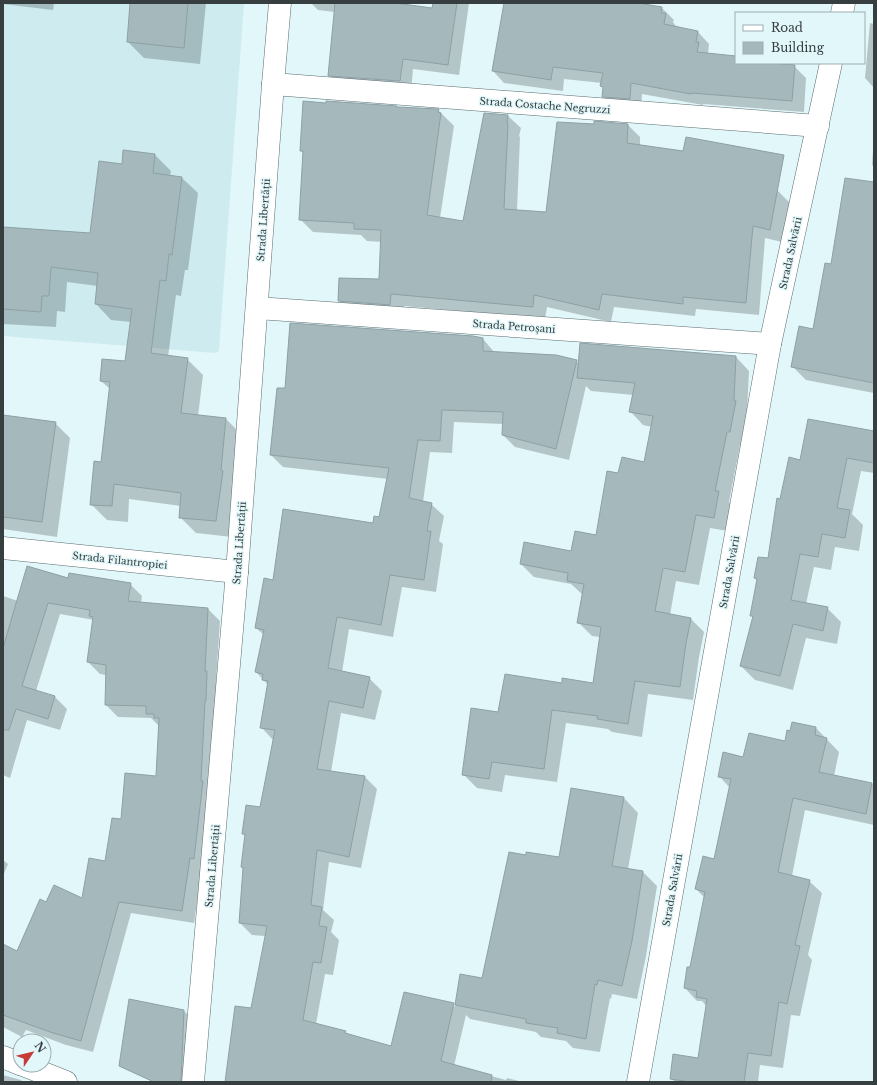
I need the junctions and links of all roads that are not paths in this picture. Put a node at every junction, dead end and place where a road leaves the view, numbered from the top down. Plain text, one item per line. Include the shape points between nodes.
1 (280, 3) edge
2 (831, 64) edge
3 (273, 84) junction
4 (818, 126) junction
5 (257, 308) junction
6 (770, 344) junction
7 (3, 548) edge
8 (237, 572) junction
9 (43, 1073) edge
10 (66, 1082) edge
11 (193, 1082) edge
12 (638, 1082) edge

1 - 3 street, Strada Libertății
2 - 4 street, Strada Salvării
3 - 4 street, Strada Costache Negruzzi
3 - 5 street, Strada Libertății
4 - 6 street, Strada Salvării
5 - 6 street, Strada Petroșani
5 - 8 street, Strada Libertății
6 - 12 street, Strada Salvării
7 - 8 street, Strada Filantropiei
8 - 11 street, Strada Libertății
9 - 10 street

